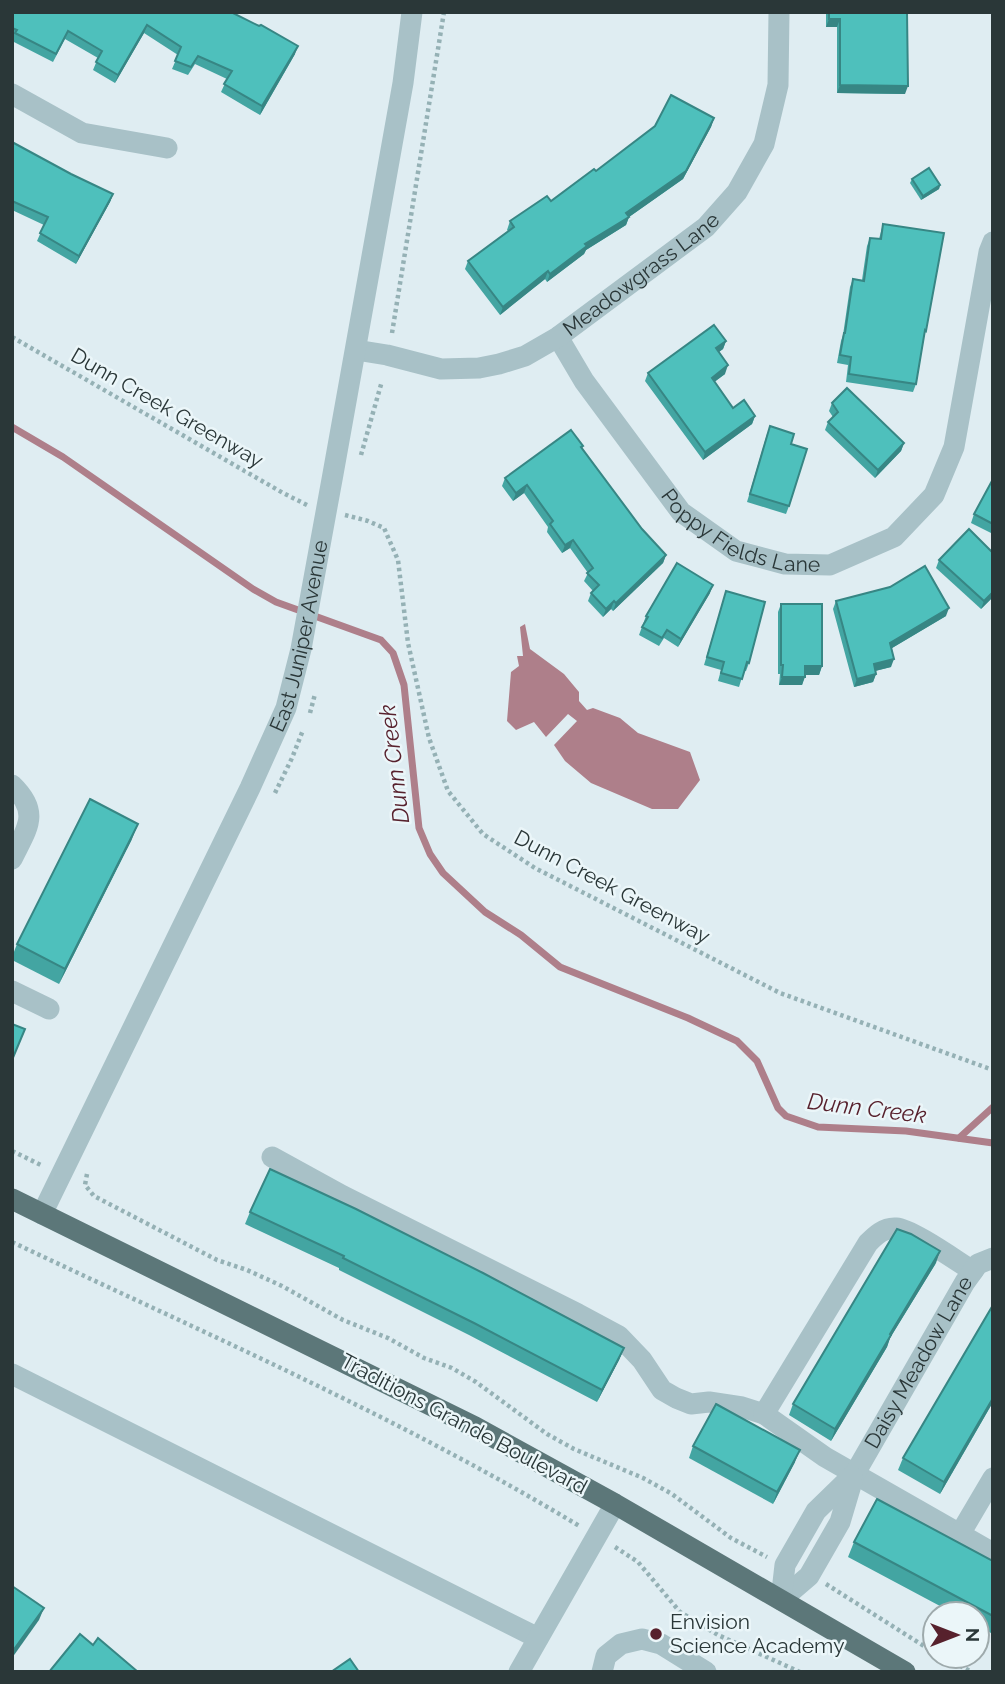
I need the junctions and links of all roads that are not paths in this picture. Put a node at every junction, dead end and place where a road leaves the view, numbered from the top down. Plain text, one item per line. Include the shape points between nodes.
1 (412, 12) edge
2 (779, 12) edge
3 (12, 94) edge
4 (167, 148) dead end
5 (993, 242) edge
6 (558, 337) junction
7 (356, 350) junction
8 (12, 785) edge
9 (12, 859) edge
10 (12, 990) edge
11 (48, 1009) dead end
12 (272, 1157) dead end
13 (12, 1199) edge
14 (42, 1214) junction
15 (993, 1258) edge
16 (973, 1271) junction
17 (12, 1374) edge
18 (764, 1414) junction
19 (854, 1475) junction
20 (993, 1478) edge
21 (615, 1504) junction
22 (960, 1534) junction
23 (993, 1553) edge
24 (781, 1600) junction
25 (538, 1638) junction
26 (897, 1670) edge
27 (519, 1672) edge
28 (602, 1672) edge
29 (706, 1672) edge

1 - 7 street, East Juniper Avenue
2 - 6 street, Meadowgrass Lane via 778,85 764,144 737,192 706,227
3 - 4 street via 82,132
5 - 6 street, Poppy Fields Lane via 954,447 934,495 894,537 830,565 785,564 736,551 681,512 584,381
6 - 7 street, Meadowgrass Lane via 525,356 479,368 441,369
7 - 14 street, East Juniper Avenue via 286,708
8 - 9 street via 24,796 29,812 27,828
10 - 11 street
12 - 18 street via 619,1336 662,1390 676,1398
13 - 14 main road, Traditions Grande Boulevard
14 - 21 main road, Traditions Grande Boulevard via 475,1426
15 - 16 street, Daisy Meadow Lane
16 - 18 street via 905,1230 878,1233
16 - 19 street, Daisy Meadow Lane
17 - 25 street
18 - 19 street
19 - 22 street
19 - 24 street, Daisy Meadow Lane via 841,1522 809,1576
19 - 24 street, Daisy Meadow Lane via 816,1511 785,1566
20 - 22 street
21 - 24 main road, Traditions Grande Boulevard
21 - 25 street
22 - 23 street
24 - 26 main road, Traditions Grande Boulevard
25 - 27 street
28 - 29 street via 606,1656 621,1644 642,1639 661,1644

